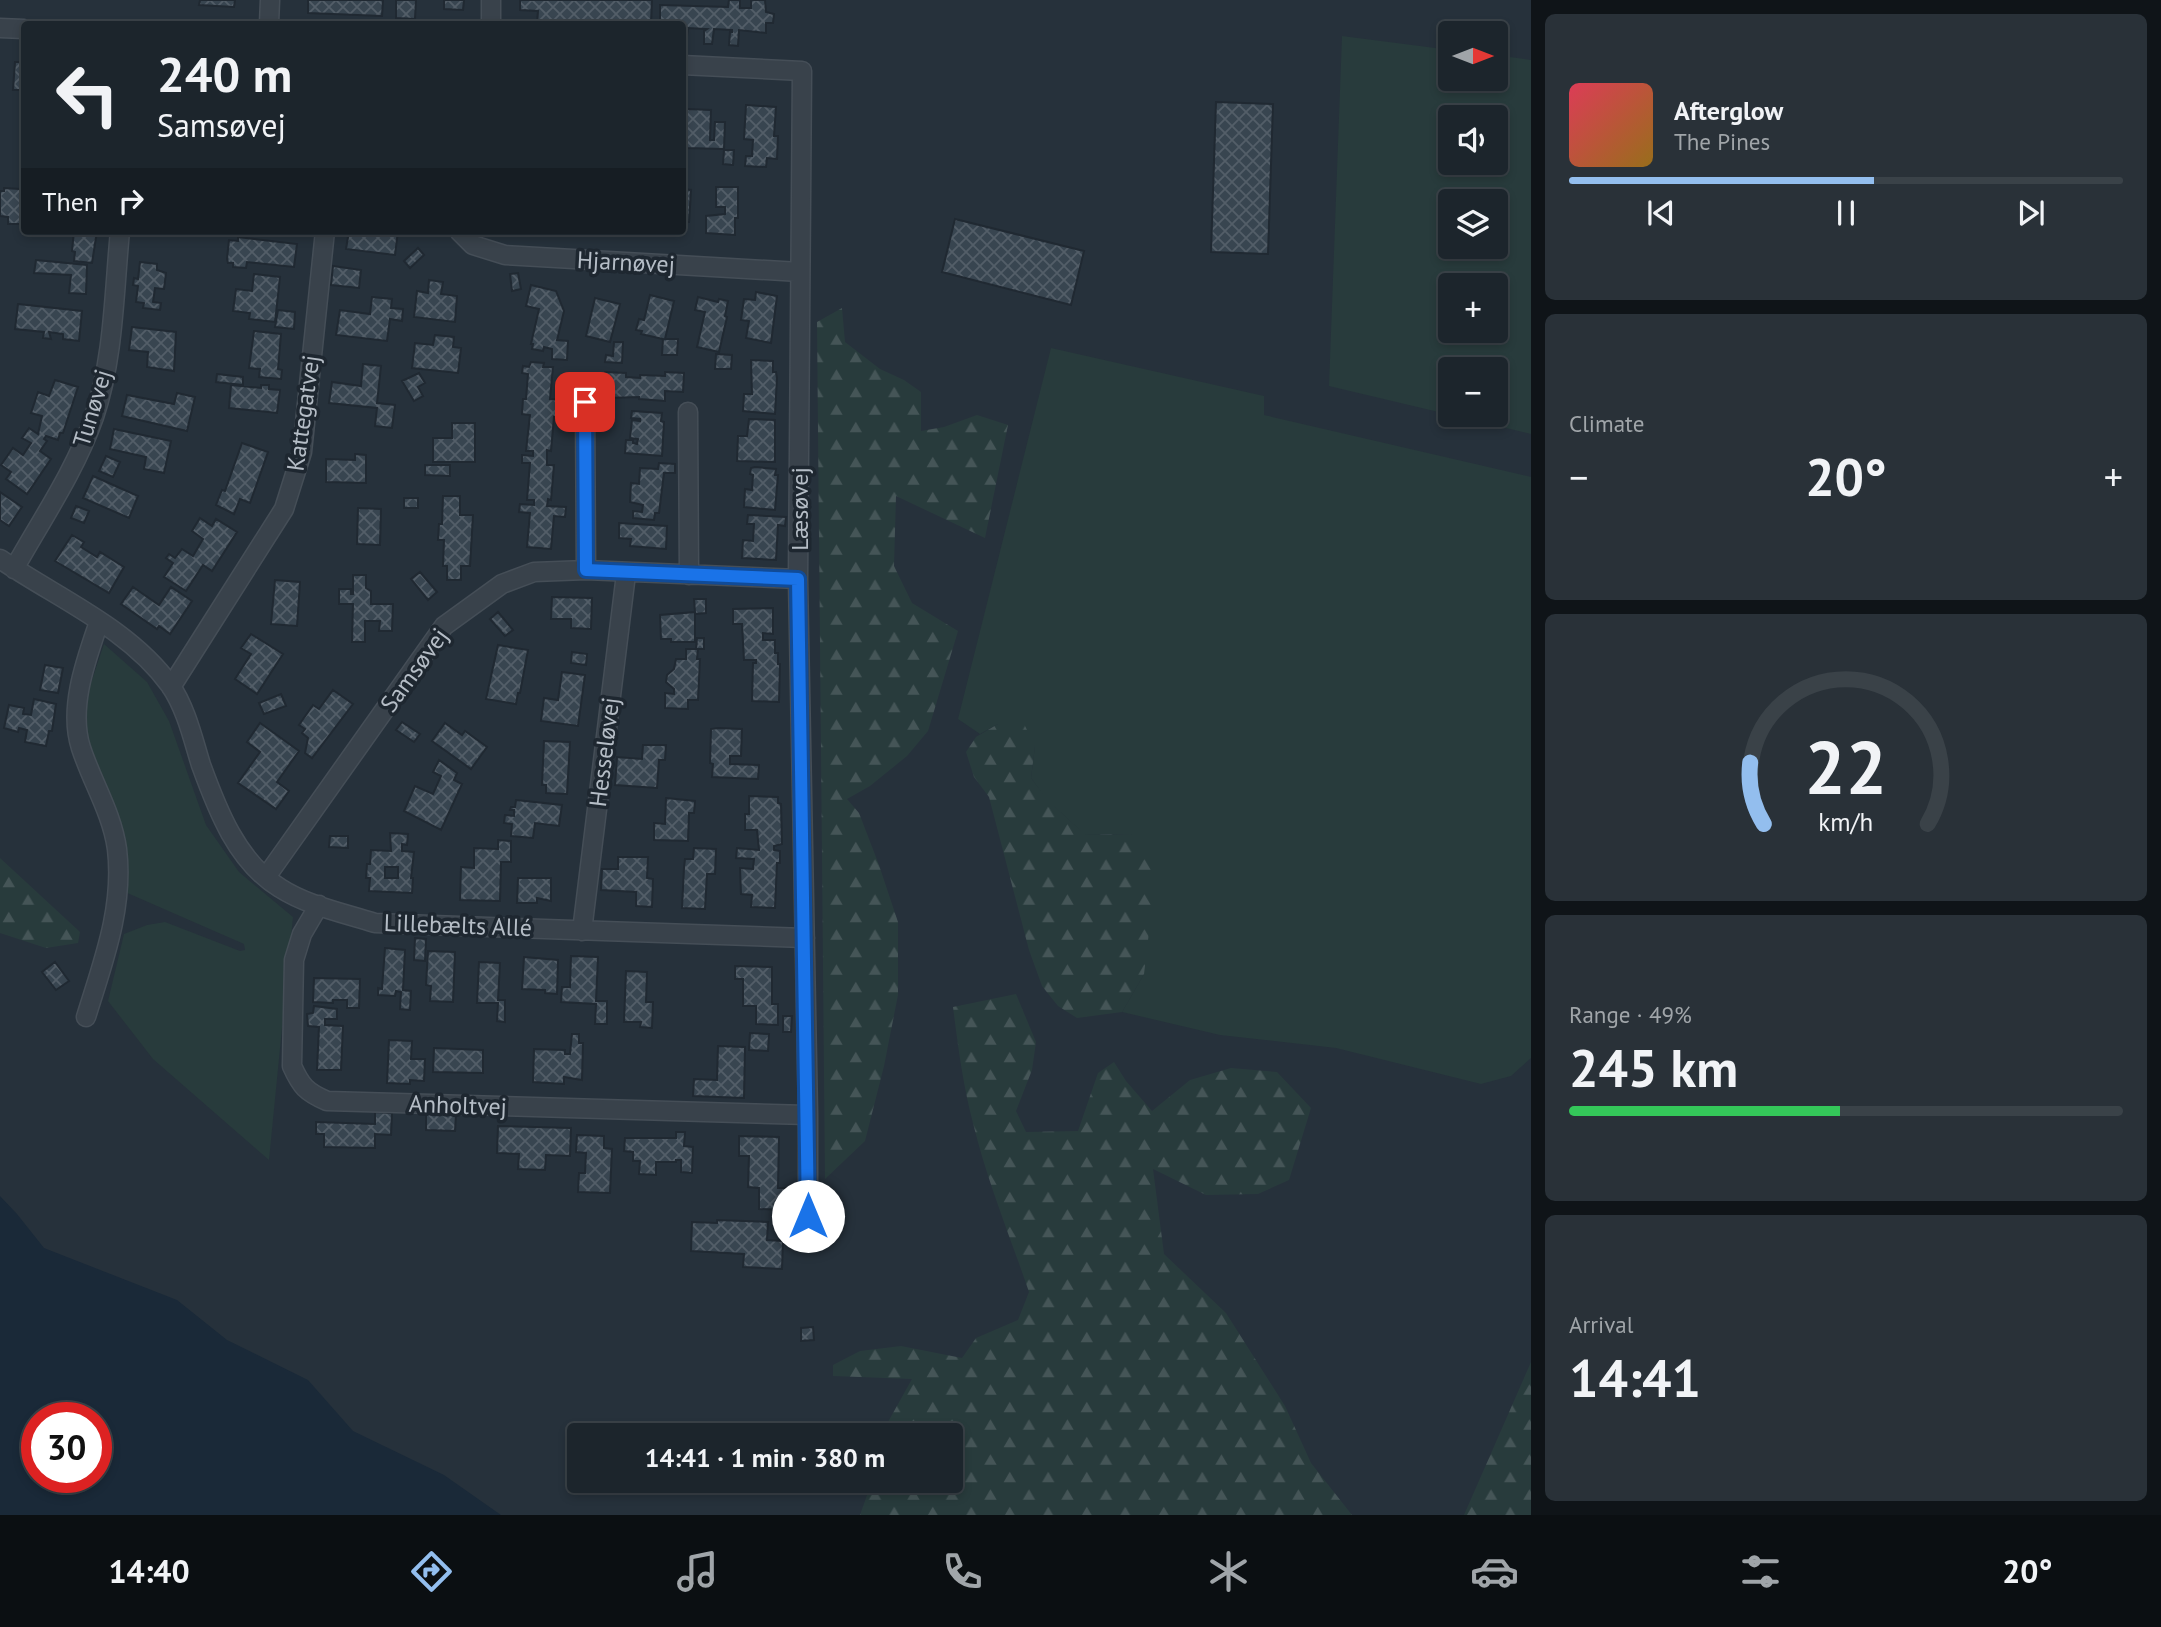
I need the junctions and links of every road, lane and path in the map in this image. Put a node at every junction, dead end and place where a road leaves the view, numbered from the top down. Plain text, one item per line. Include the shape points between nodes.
1 (270, 0) edge
2 (491, 0) edge
3 (269, 21) edge
4 (491, 21) edge
5 (0, 28) edge
6 (21, 29) edge
7 (686, 65) edge
8 (120, 235) edge
9 (325, 235) edge
10 (463, 235) edge
11 (800, 272) junction
12 (585, 402) dead end
13 (688, 412) dead end
14 (7, 564) edge
15 (586, 570) junction
16 (626, 574) junction
17 (689, 575) junction
18 (798, 579) junction
19 (99, 622) junction
20 (171, 687) junction
21 (266, 877) junction
22 (319, 905) junction
23 (582, 930) junction
24 (805, 938) junction
25 (86, 1017) dead end
26 (808, 1115) junction
27 (808, 1241) dead end

1 - 3 street
2 - 4 street
5 - 6 street
7 - 11 street, Læsøvej via 802,71
8 - 14 street, Tunøvej via 107,365 94,416 75,463
9 - 20 street, Kattegatvej via 302,452 284,509
10 - 11 street, Hjarnøvej via 473,244 505,255
11 - 18 street, Læsøvej
12 - 15 street
13 - 17 street
14 - 19 street, Lillebælts Allé
15 - 16 street, Samsøvej
15 - 21 street, Samsøvej via 534,572 502,584 444,626
16 - 17 street, Samsøvej
16 - 23 street, Hesseløvej
17 - 18 street, Samsøvej
18 - 24 street, Læsøvej
19 - 20 street, Lillebælts Allé via 137,647
19 - 25 street via 86,660 76,716 80,746 117,848 118,890 111,934
20 - 21 street, Lillebælts Allé via 217,809 237,845
21 - 22 street, Lillebælts Allé via 280,889
22 - 23 street, Lillebælts Allé via 375,923
22 - 26 street, Anholtvej via 294,960 292,1066 308,1093 327,1101
23 - 24 street, Lillebælts Allé
24 - 26 street, Læsøvej
26 - 27 street, Læsøvej

